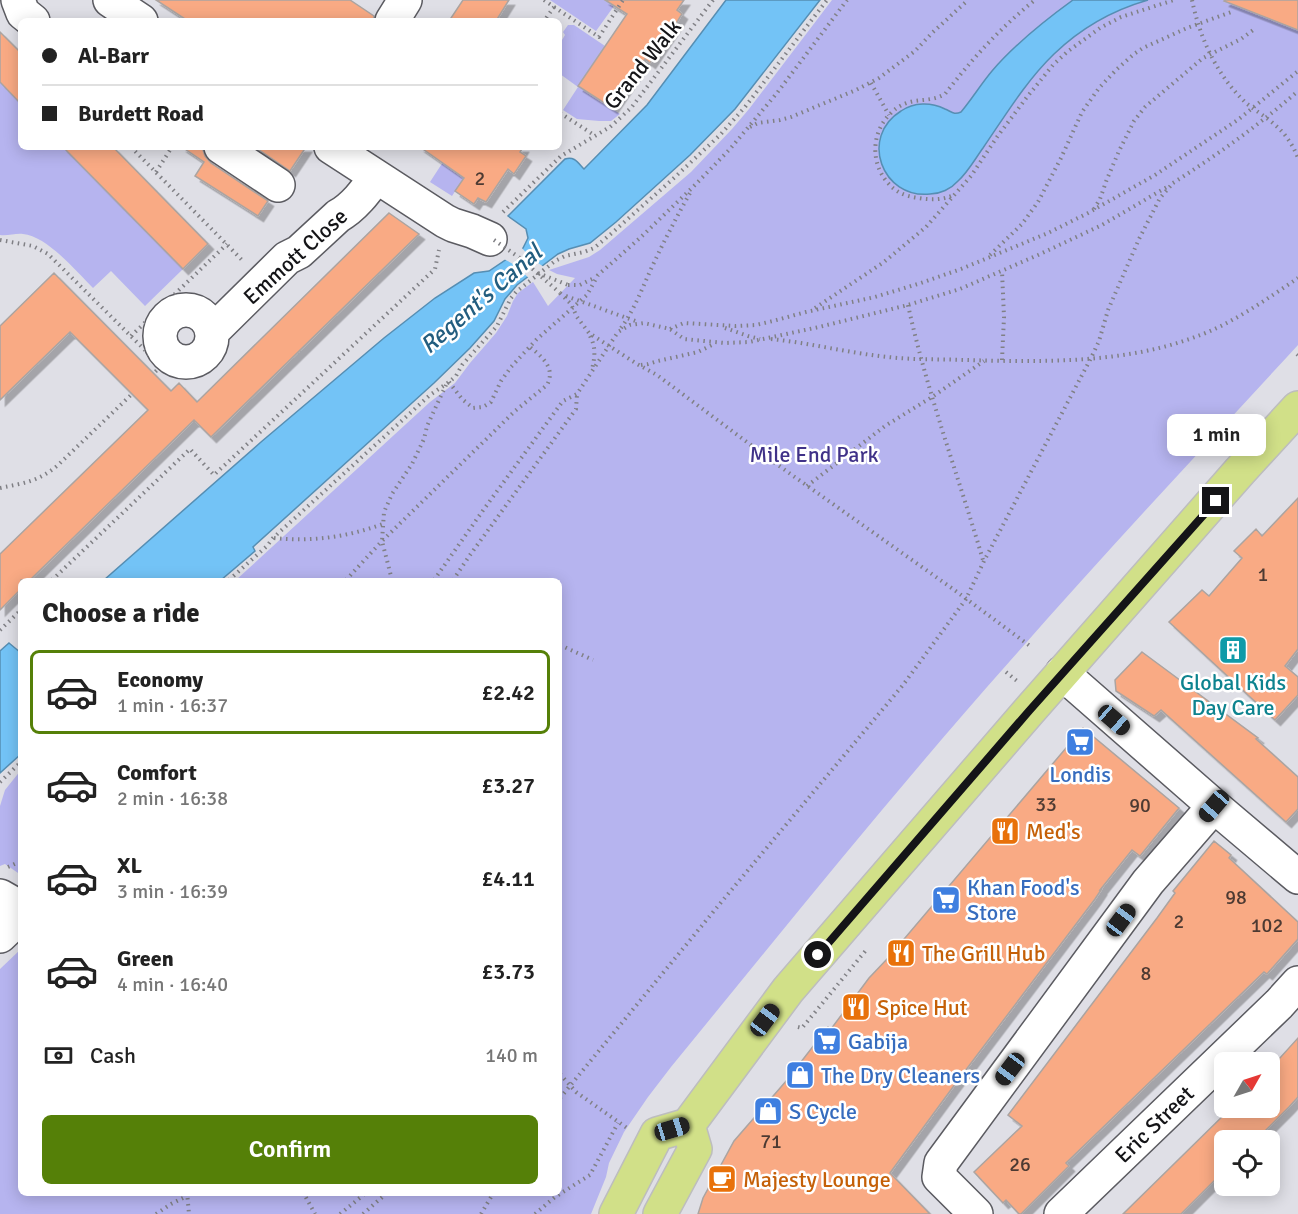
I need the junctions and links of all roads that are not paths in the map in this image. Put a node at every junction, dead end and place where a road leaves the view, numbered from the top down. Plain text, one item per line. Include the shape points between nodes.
1 (18, 0) edge
2 (110, 0) edge
3 (405, 0) edge
4 (29, 18) edge
5 (137, 18) edge
6 (394, 18) edge
7 (226, 150) edge
8 (336, 150) edge
9 (376, 177) junction
10 (278, 185) dead end
11 (492, 239) road end
12 (212, 332) dead end
13 (1298, 408) edge
14 (1062, 673) junction
15 (1214, 806) junction
16 (1298, 877) edge
17 (2, 882) edge
18 (18, 904) edge
19 (18, 919) edge
20 (0, 936) edge
21 (1298, 983) edge
22 (688, 1125) junction
23 (1076, 1209) edge
24 (617, 1213) edge
25 (660, 1214) edge
26 (976, 1214) edge

1 - 4 street
2 - 5 street
3 - 6 street
7 - 10 street
8 - 9 street
9 - 11 street via 453,225
9 - 12 street, Emmott Close via 357,201 287,258
13 - 14 main road
14 - 15 street
14 - 22 main road via 788,990
15 - 16 street
15 - 26 street via 1148,882 941,1163 939,1177
17 - 18 street
19 - 20 street
21 - 23 street, Eric Street
22 - 24 main road via 657,1134
22 - 25 main road via 695,1149

